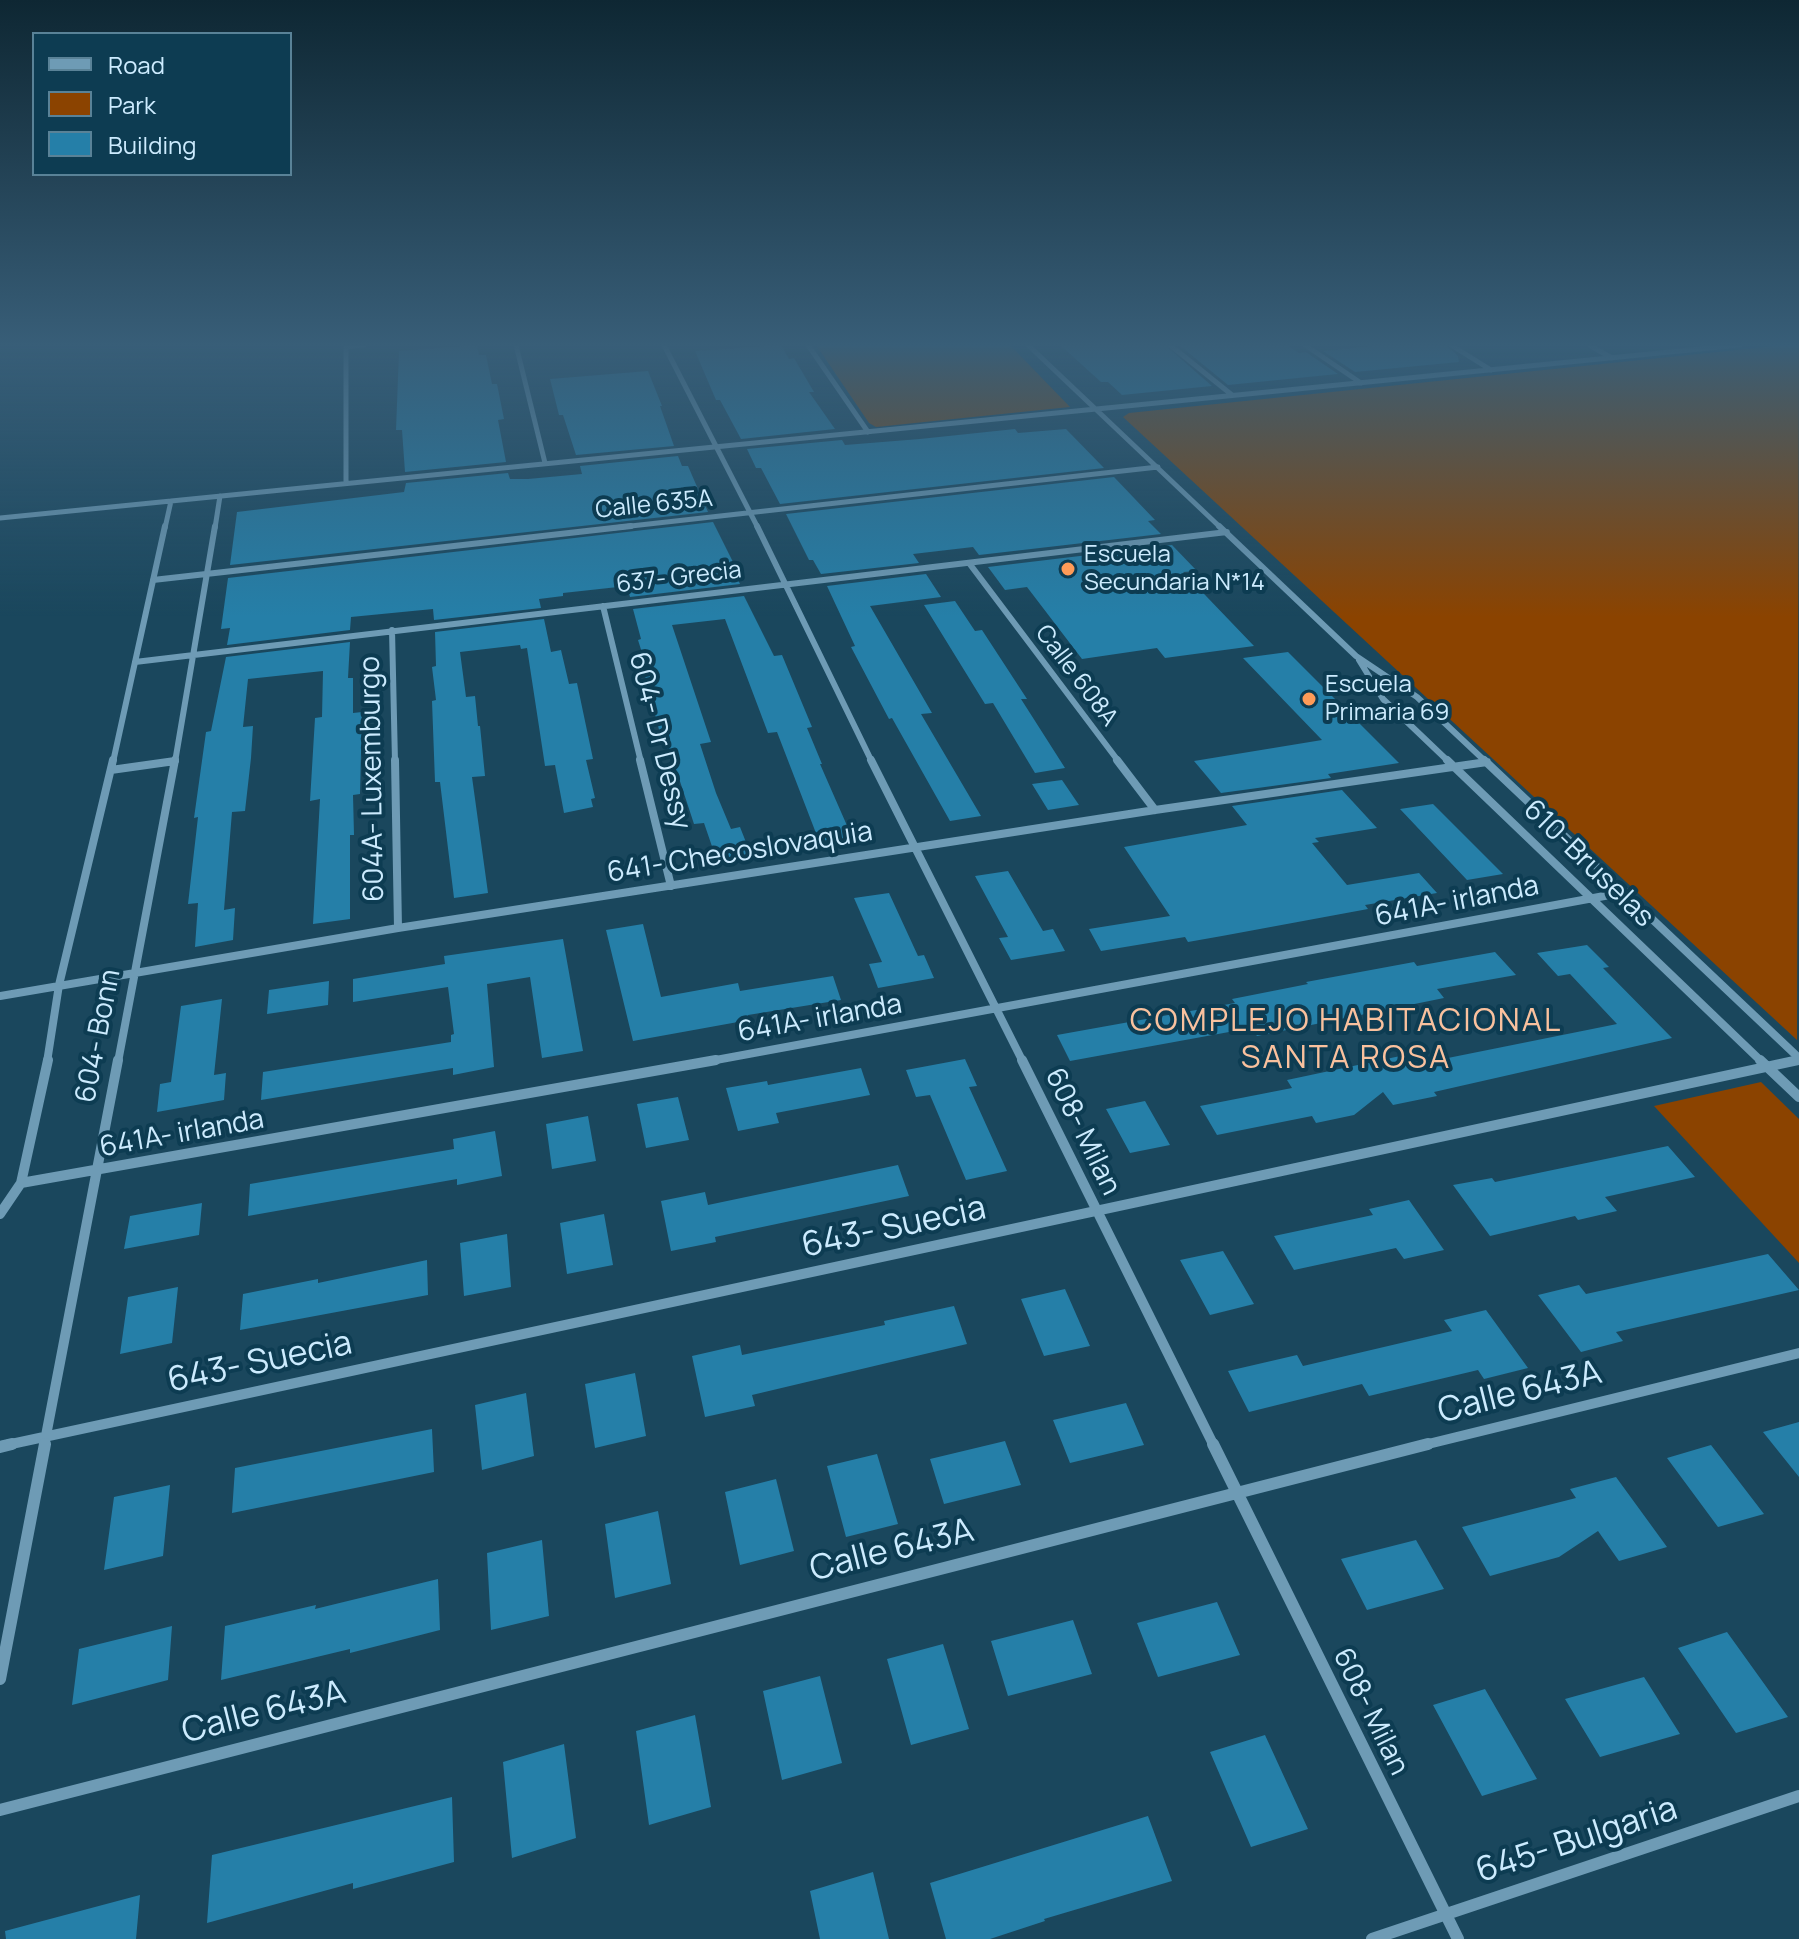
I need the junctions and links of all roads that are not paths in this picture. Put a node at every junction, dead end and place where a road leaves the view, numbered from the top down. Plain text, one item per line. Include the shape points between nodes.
1 (346, 435) edge
2 (538, 435) edge
3 (711, 435) edge
4 (830, 435) edge
5 (1124, 435) edge
6 (716, 446) junction
7 (545, 463) junction
8 (1158, 467) junction
9 (346, 483) junction
10 (220, 496) junction
11 (171, 501) junction
12 (750, 512) junction
13 (0, 518) edge
14 (1227, 532) junction
15 (969, 563) junction
16 (206, 572) junction
17 (153, 580) junction
18 (786, 584) junction
19 (603, 606) junction
20 (392, 630) junction
21 (191, 654) junction
22 (1356, 656) junction
23 (135, 662) junction
24 (175, 761) junction
25 (1487, 762) junction
26 (1455, 768) junction
27 (111, 770) junction
28 (1155, 810) junction
29 (914, 849) junction
30 (671, 886) junction
31 (1626, 892) junction
32 (1592, 899) junction
33 (398, 928) junction
34 (134, 972) junction
35 (59, 985) junction
36 (0, 996) edge
37 (997, 1010) junction
38 (1799, 1059) edge
39 (1767, 1066) junction
40 (1799, 1097) edge
41 (95, 1172) junction
42 (21, 1183) junction
43 (1097, 1212) junction
44 (0, 1214) edge
45 (1799, 1353) edge
46 (46, 1435) junction
47 (0, 1447) edge
48 (1236, 1492) junction
49 (0, 1679) edge
50 (1799, 1796) edge
51 (0, 1810) edge
52 (1446, 1914) junction
53 (1372, 1939) edge
54 (1458, 1939) edge

1 - 9 street
2 - 7 street
3 - 6 street, 608- Milan
4 - 6 street
5 - 8 street, 610-Bruselas
6 - 7 street
6 - 12 street, 608- Milan
7 - 9 street
8 - 12 street, Calle 635A
8 - 14 street, 610-Bruselas
9 - 10 street
10 - 11 street
10 - 16 street, 604- Bonn
11 - 13 street
11 - 17 street, 604- Bonn
12 - 16 street, Calle 635A
12 - 18 street, 608- Milan
14 - 15 street, 637- Grecia
14 - 22 street, 610-Bruselas
15 - 18 street, 637- Grecia
15 - 28 street, Calle 608A
16 - 17 street, Calle 635A
16 - 21 street, 604- Bonn
17 - 23 street, 604- Bonn
18 - 19 street, 637- Grecia
18 - 29 street, 608- Milan
19 - 20 street, 637- Grecia
19 - 30 street, 604- Dr Dessy
20 - 21 street, 637- Grecia
20 - 33 street, 604A- Luxemburgo
21 - 23 street, 637- Grecia
21 - 24 street, 604- Bonn
22 - 25 street, 610-Bruselas via 1417,697
22 - 26 street, 610-Bruselas via 1383,699
23 - 27 street, 604- Bonn
24 - 27 street
24 - 34 street, 604- Bonn
25 - 26 street, 641- Checoslovaquia
25 - 31 street, 610-Bruselas
26 - 28 street, 641- Checoslovaquia
26 - 32 street, 610-Bruselas
27 - 35 street, 604- Bonn
28 - 29 street, 641- Checoslovaquia
29 - 30 street, 641- Checoslovaquia
29 - 37 street, 608- Milan
30 - 33 street, 641- Checoslovaquia
31 - 32 street, 641A- irlanda
31 - 38 street, 610-Bruselas
32 - 37 street, 641A- irlanda
32 - 39 street, 610-Bruselas
33 - 34 street, 641- Checoslovaquia
34 - 35 street, 641- Checoslovaquia
34 - 41 street, 604- Bonn
35 - 36 street, 641- Checoslovaquia
35 - 42 street, 604- Bonn
37 - 41 street, 641A- irlanda
37 - 43 street, 608- Milan
38 - 39 street, 643- Suecia
39 - 40 street, 610-Bruselas
39 - 43 street, 643- Suecia
41 - 42 street, 641A- irlanda
41 - 46 street, 604- Bonn
42 - 44 street, 604- Bonn
43 - 46 street, 643- Suecia
43 - 48 street, 608- Milan
45 - 48 street, Calle 643A
46 - 47 street, 643- Suecia
46 - 49 street, 604- Bonn
48 - 51 street, Calle 643A
48 - 52 street, 608- Milan
50 - 52 street, 645- Bulgaria
52 - 53 street, 645- Bulgaria
52 - 54 street, 608- Milan

